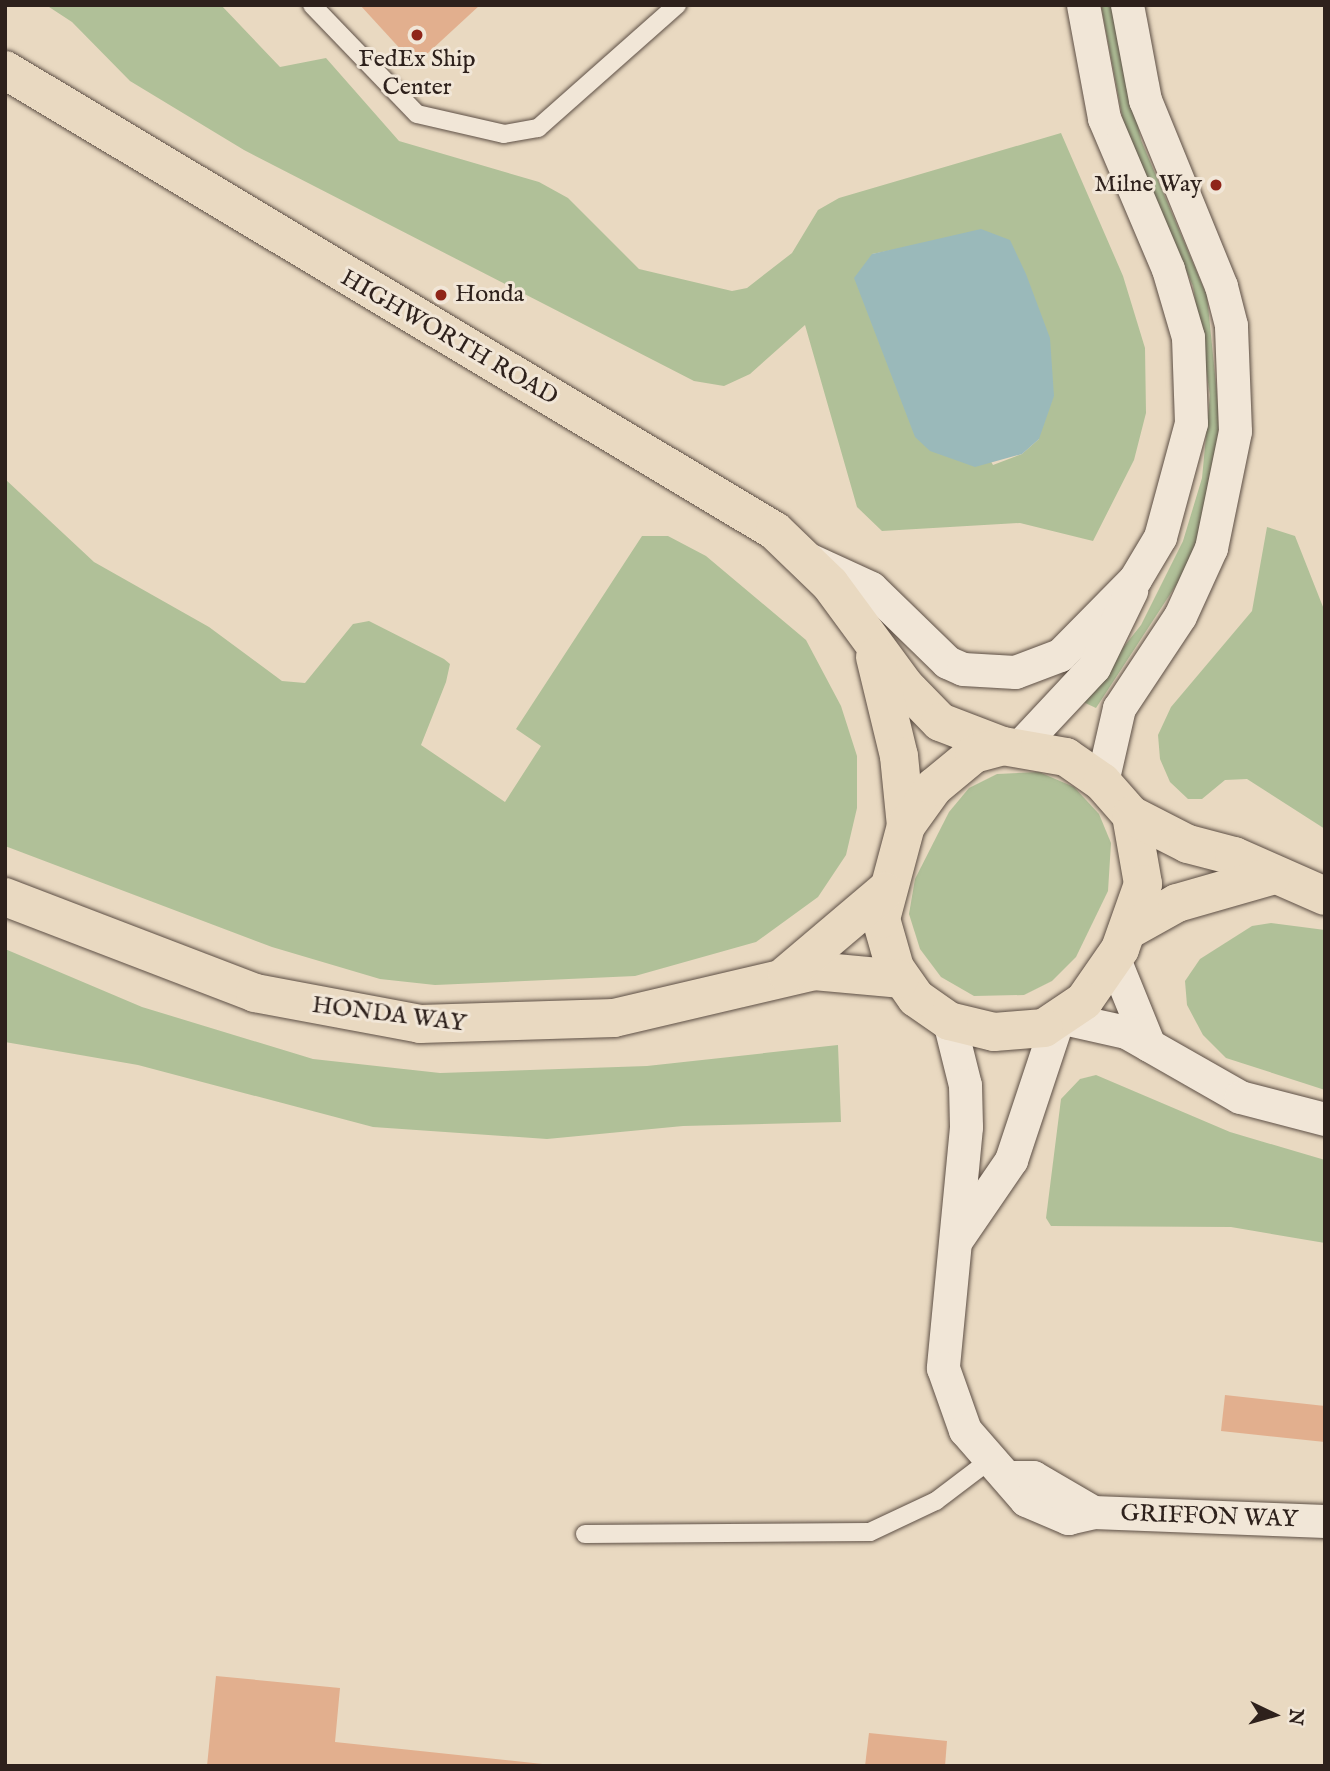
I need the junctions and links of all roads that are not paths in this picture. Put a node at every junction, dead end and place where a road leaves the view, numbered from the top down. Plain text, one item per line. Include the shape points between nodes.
1 (312, 5) edge
2 (677, 5) edge
3 (1083, 5) edge
4 (1127, 5) edge
5 (5, 70) edge
6 (803, 556) junction
7 (1135, 579) junction
8 (869, 633) junction
9 (1012, 746) junction
10 (1102, 782) junction
11 (1131, 815) junction
12 (906, 826) junction
13 (1271, 877) junction
14 (885, 891) junction
15 (1325, 896) edge
16 (5, 897) edge
17 (1121, 945) junction
18 (787, 974) junction
19 (900, 979) junction
20 (1060, 1020) junction
21 (949, 1021) junction
22 (1150, 1045) junction
23 (1325, 1119) edge
24 (957, 1240) junction
25 (999, 1468) junction
26 (1325, 1521) edge
27 (585, 1534) dead end

1 - 2 lane via 417,114 505,134 538,128
3 - 7 street via 1104,117 1168,269 1192,364 1191,423 1178,488 1160,537
4 - 10 street via 1145,100 1221,286 1231,326 1235,430 1211,548 1180,615 1119,708
5 - 6 main road, HIGHWORTH ROAD via 207,196 740,509
6 - 7 street via 871,588 947,662 987,673 1016,672 1060,655
6 - 8 main road, HIGHWORTH ROAD
7 - 9 street via 1118,628 1094,667
8 - 9 main road, HIGHWORTH ROAD via 940,722
8 - 12 main road, HIGHWORTH ROAD via 896,744
9 - 10 main road, HIGHWORTH ROAD via 1066,757
9 - 12 main road via 954,766
10 - 11 main road, HIGHWORTH ROAD
11 - 13 main road
11 - 17 main road via 1143,884
12 - 14 main road
13 - 15 main road
13 - 17 main road via 1177,903
14 - 18 main road, HONDA WAY
14 - 19 main road via 881,919
16 - 18 main road, HONDA WAY via 255,993 419,1024 614,1018
17 - 20 main road via 1099,984
17 - 22 street
18 - 19 main road, HONDA WAY via 835,970
19 - 21 main road
20 - 21 main road via 994,1032
20 - 22 street via 1113,1027
20 - 24 street via 1011,1160
21 - 24 street via 966,1106
22 - 23 street via 1240,1097
24 - 25 street via 943,1368 955,1411
25 - 26 street, GRIFFON WAY via 1033,1477 1093,1512
25 - 27 lane via 870,1532

